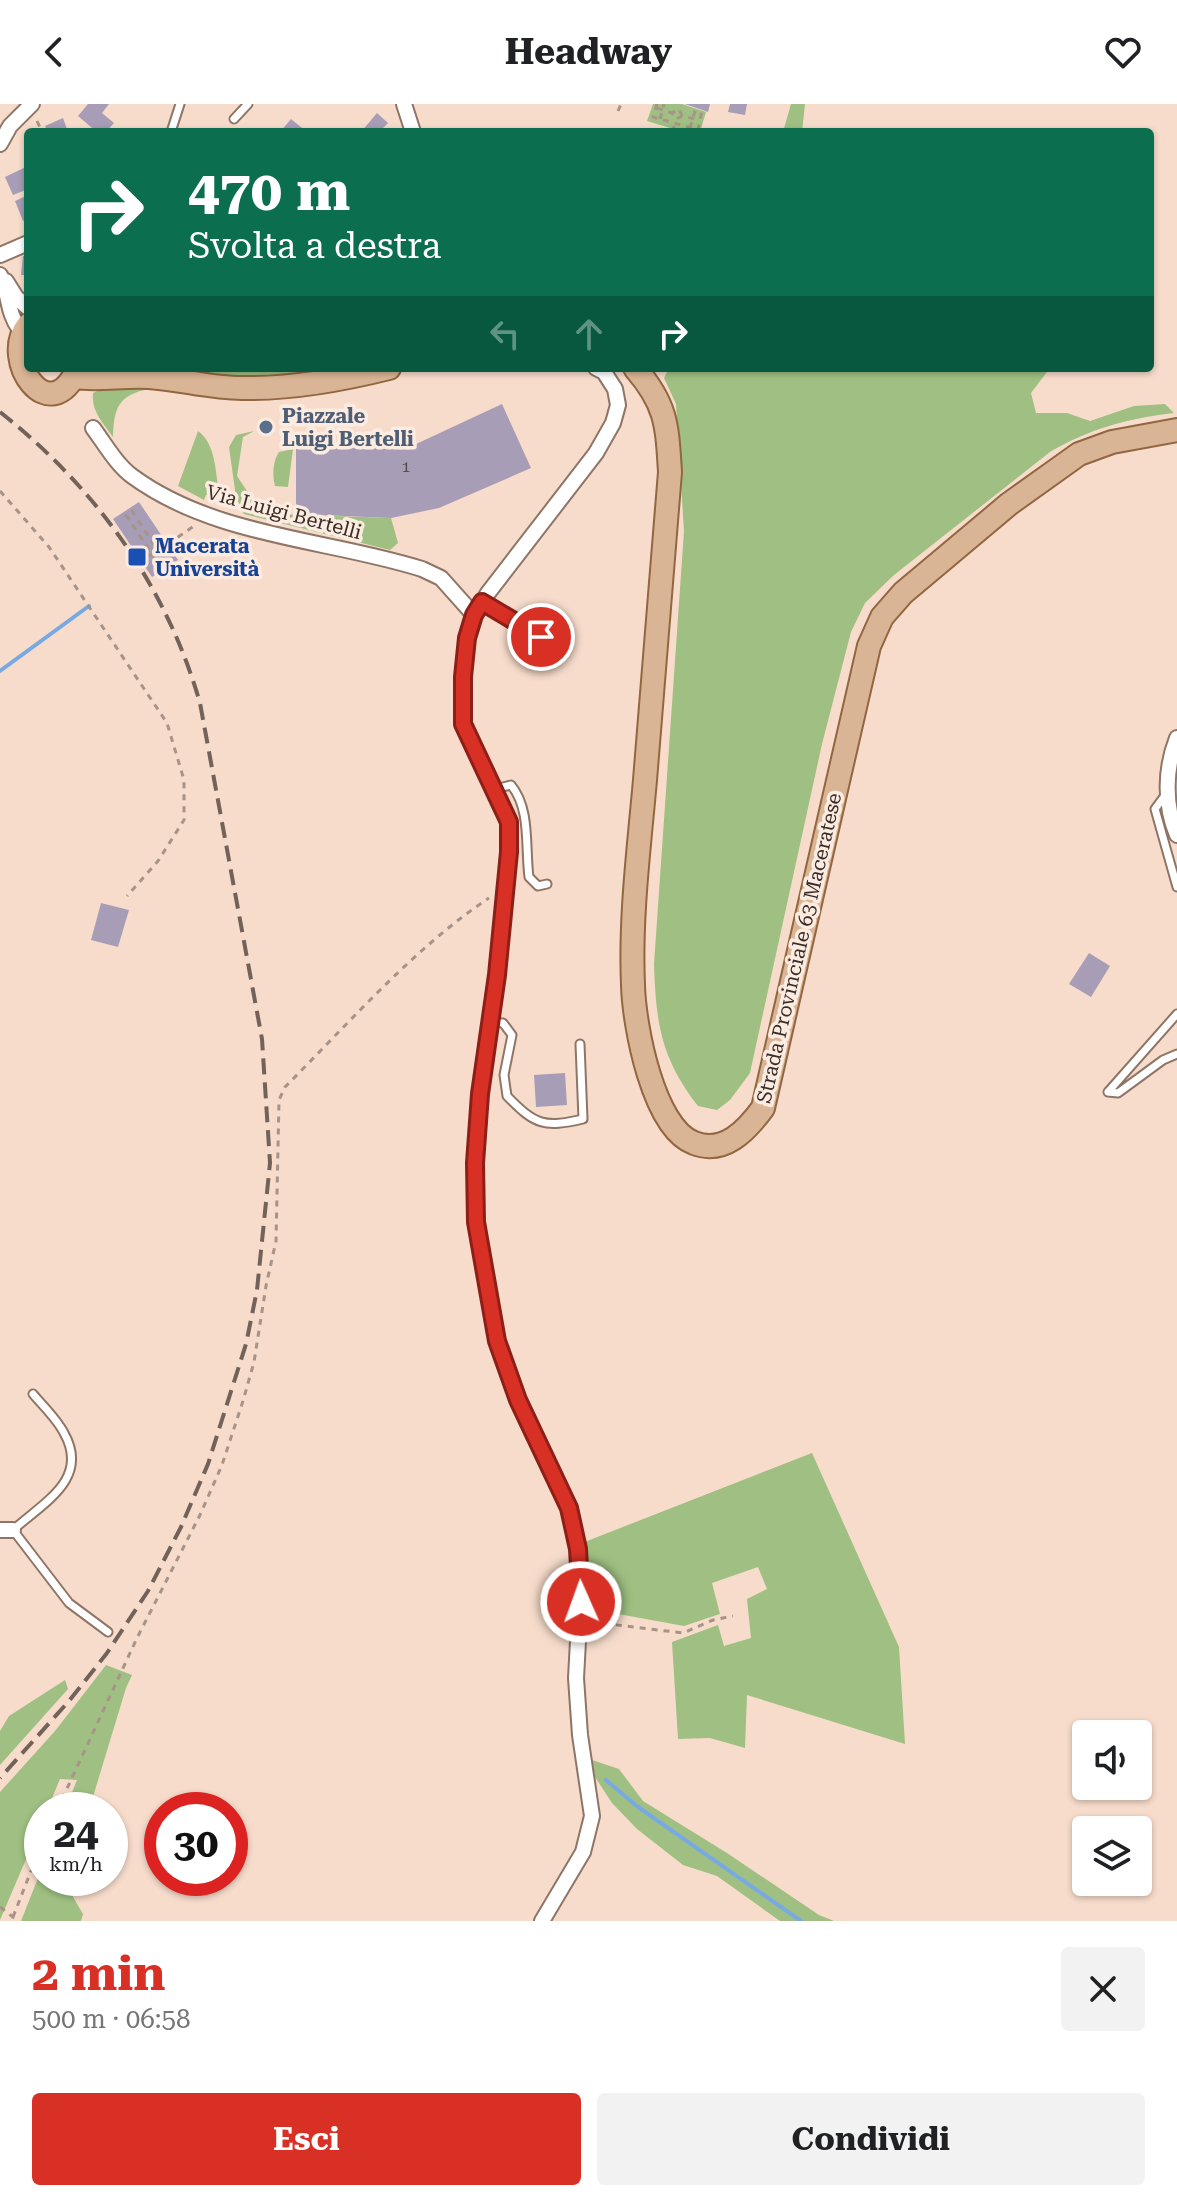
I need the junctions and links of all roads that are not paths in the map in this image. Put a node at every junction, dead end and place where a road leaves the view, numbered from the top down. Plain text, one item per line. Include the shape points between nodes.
1 (180, 104) edge
2 (248, 104) edge
3 (404, 104) edge
4 (24, 107) edge
5 (234, 119) dead end
6 (172, 128) edge
7 (412, 128) edge
8 (0, 144) edge
9 (24, 245) edge
10 (0, 255) edge
11 (0, 275) edge
12 (24, 303) edge
13 (16, 329) edge
14 (4, 360) edge
15 (76, 372) edge
16 (135, 372) edge
17 (145, 372) edge
18 (370, 372) edge
19 (604, 372) edge
20 (638, 372) edge
21 (93, 428) dead end
22 (1177, 430) edge
23 (478, 609) junction
24 (541, 637) dead end
25 (1177, 738) edge
26 (494, 789) junction
27 (1167, 792) junction
28 (1177, 835) edge
29 (547, 884) dead end
30 (1177, 887) edge
31 (1177, 1014) edge
32 (490, 1022) junction
33 (580, 1044) dead end
34 (1177, 1054) edge
35 (33, 1394) dead end
36 (7, 1530) edge
37 (108, 1632) dead end
38 (542, 1921) edge

1 - 6 lane
2 - 5 lane
3 - 7 street
4 - 8 street
9 - 10 street
11 - 12 street
11 - 13 street
13 - 14 main road
14 - 15 main road via 17,383 37,394 57,391
15 - 16 main road via 92,379
17 - 18 main road via 201,385 267,388
19 - 23 street via 618,405 613,423
20 - 22 main road, Strada Provinciale 63 Maceratese via 665,413 670,472 635,891 633,986 656,1092 672,1126 704,1147 725,1144 747,1130 763,1108 869,646 882,617 1009,504 1079,454
21 - 23 street, Via Luigi Bertelli via 131,475 177,502 224,520 422,569
23 - 24 lane
23 - 26 street via 467,638 463,724
25 - 27 street
26 - 29 lane via 511,785 520,795 529,877 538,886
26 - 32 street via 509,822 509,852
27 - 28 street
27 - 30 lane via 1155,809
31 - 34 lane via 1108,1092 1118,1093
32 - 33 lane via 503,1023 512,1035 504,1075 507,1096 535,1120 556,1125 583,1119
32 - 38 street via 475,1163 476,1222 497,1341 518,1400 569,1508 581,1585 576,1678 592,1816 583,1852
35 - 36 lane via 64,1432 74,1459 68,1480
36 - 37 lane via 69,1603

